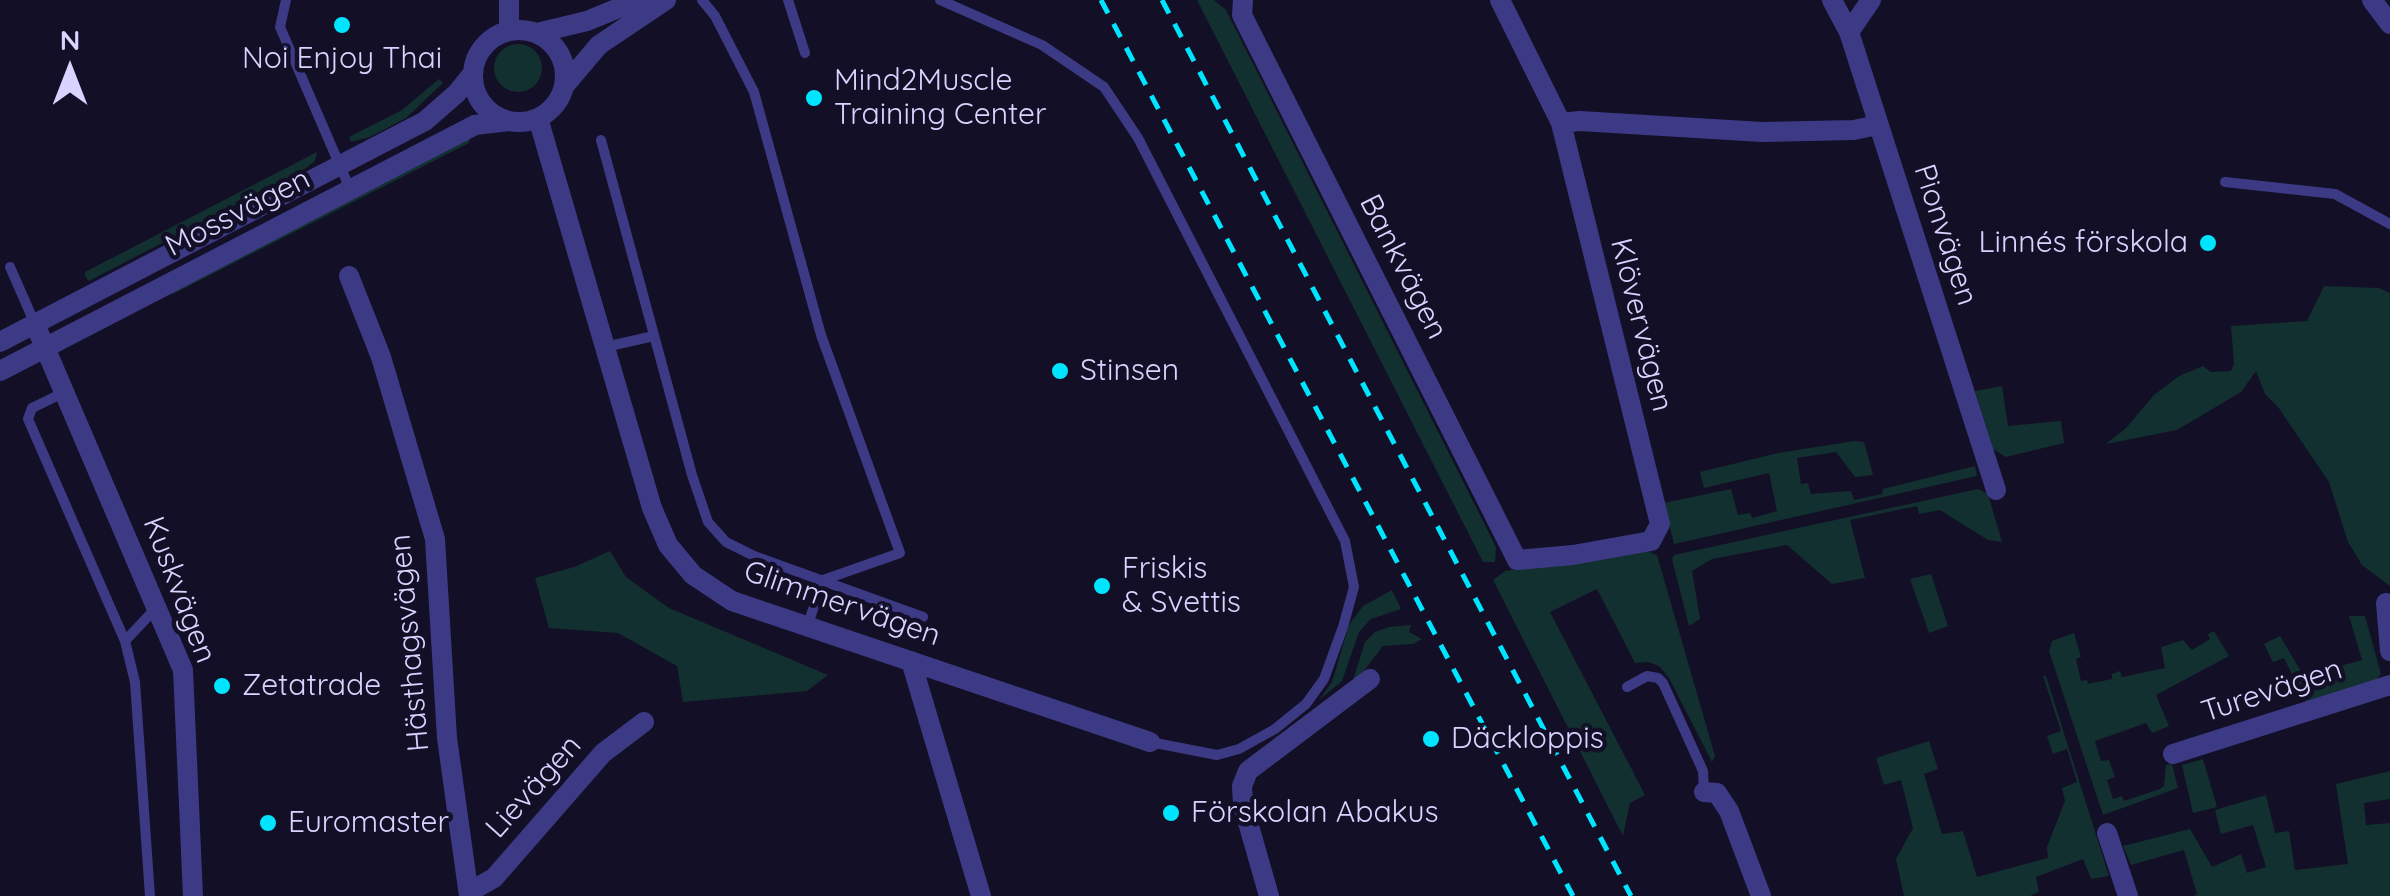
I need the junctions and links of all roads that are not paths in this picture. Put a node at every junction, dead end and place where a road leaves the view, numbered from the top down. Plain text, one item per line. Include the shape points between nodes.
1 (286, 0) edge
2 (509, 0) edge
3 (638, 0) edge
4 (666, 0) edge
5 (702, 0) edge
6 (788, 0) edge
7 (940, 0) edge
8 (1243, 0) edge
9 (1500, 0) edge
10 (1832, 0) edge
11 (1871, 0) edge
12 (2372, 0) edge
13 (2390, 24) edge
14 (509, 31) junction
15 (1849, 32) junction
16 (536, 33) junction
17 (805, 53) dead end
18 (473, 72) junction
19 (565, 86) junction
20 (538, 118) junction
21 (509, 121) junction
22 (1561, 123) junction
23 (1877, 125) junction
24 (601, 140) dead end
25 (340, 166) junction
26 (2225, 182) dead end
27 (350, 189) junction
28 (2390, 224) edge
29 (10, 267) dead end
30 (349, 276) dead end
31 (35, 324) junction
32 (654, 336) junction
33 (0, 342) edge
34 (605, 347) junction
35 (45, 348) junction
36 (0, 371) edge
37 (65, 392) junction
38 (1996, 490) dead end
39 (1517, 560) joint
40 (822, 580) junction
41 (2386, 603) dead end
42 (157, 608) junction
43 (923, 617) dead end
44 (808, 627) junction
45 (125, 640) junction
46 (2390, 651) edge
47 (910, 661) junction
48 (1370, 679) dead end
49 (2390, 685) edge
50 (1627, 687) dead end
51 (644, 722) dead end
52 (1150, 742) joint
53 (2173, 754) dead end
54 (1704, 792) joint
55 (2107, 833) dead end
56 (469, 894) edge
57 (150, 896) edge
58 (194, 896) edge
59 (981, 896) edge
60 (1270, 896) edge
61 (1762, 896) edge
62 (2128, 896) edge

1 - 25 lane via 280,27
2 - 14 street
3 - 16 street via 587,22
4 - 19 street via 599,45
5 - 40 lane via 754,92 822,335 900,553
6 - 17 lane
7 - 52 lane via 1042,45 1104,87 1138,138 1345,541 1354,587 1324,679 1306,704 1239,750 1216,755
8 - 39 street, Bankvägen via 1242,15
9 - 22 street, Klövervägen
10 - 15 street, Pionvägen
11 - 15 street
12 - 13 street
14 - 16 street
14 - 18 street, Mossvägen via 484,46
15 - 23 street, Pionvägen
16 - 19 street via 558,50
18 - 21 street via 480,102
18 - 25 street, Mossvägen via 424,121
19 - 20 street
20 - 21 street, Mossvägen
20 - 34 street, Glimmervägen
21 - 27 street, Mossvägen via 476,125
22 - 23 street via 1762,132
22 - 39 street, Klövervägen via 1660,524 1652,541
23 - 38 street, Pionvägen
24 - 32 lane
25 - 27 lane
25 - 31 street, Mossvägen
26 - 28 lane via 2335,194
27 - 35 street, Mossvägen
29 - 31 lane
30 - 56 street, Hästhagsvägen via 382,357 435,538 447,738
31 - 33 street, Mossvägen
31 - 35 street, Kuskvägen
32 - 34 lane
32 - 40 lane via 708,522 726,542
34 - 44 street, Glimmervägen via 668,545 693,575 732,601
35 - 36 street, Mossvägen
35 - 37 street, Kuskvägen
37 - 42 street, Kuskvägen
37 - 45 lane via 32,408 28,419
40 - 43 lane
40 - 44 lane
41 - 46 street
42 - 45 lane
42 - 58 street, Kuskvägen via 183,670
44 - 47 street, Glimmervägen
45 - 57 lane via 135,682
47 - 52 street, Glimmervägen
47 - 59 street
48 - 60 street via 1248,771 1243,805
49 - 53 street, Turevägen
50 - 54 lane via 1647,676 1663,683 1704,771
51 - 56 street, Lievägen via 604,752 494,878
54 - 61 street via 1718,793 1730,810
55 - 62 street

